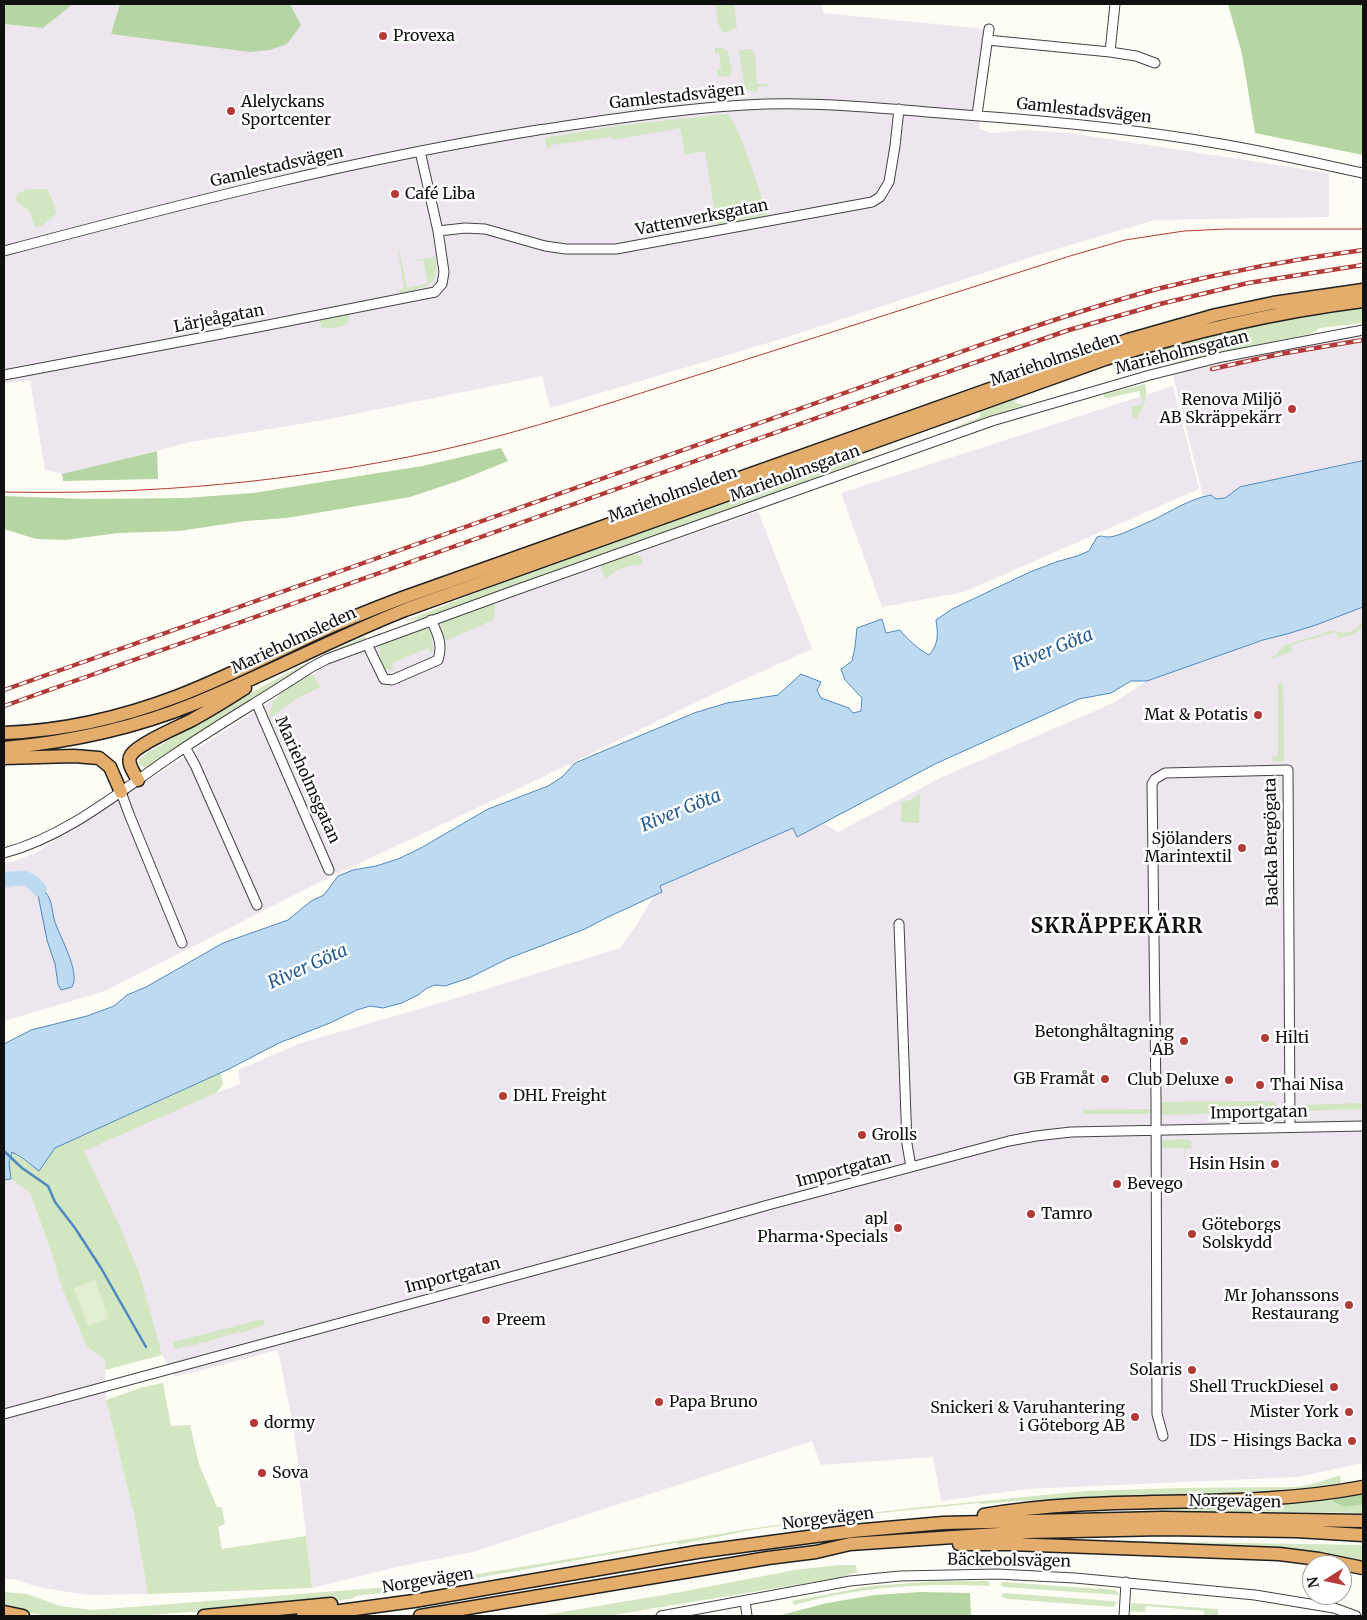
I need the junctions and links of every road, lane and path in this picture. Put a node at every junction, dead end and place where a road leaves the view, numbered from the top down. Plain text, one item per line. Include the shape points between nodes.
1 (1115, 4) edge
2 (988, 29) dead end
3 (988, 40) junction
4 (1110, 52) junction
5 (1155, 63) dead end
6 (899, 109) junction
7 (977, 115) junction
8 (420, 151) junction
9 (1363, 173) edge
10 (438, 230) junction
11 (4, 251) edge
12 (1363, 290) edge
13 (1363, 301) edge
14 (1363, 330) edge
15 (4, 375) edge
16 (431, 620) junction
17 (367, 644) junction
18 (285, 664) junction
19 (256, 702) junction
20 (4, 734) edge
21 (185, 747) junction
22 (4, 748) edge
23 (4, 758) edge
24 (138, 780) junction
25 (121, 792) junction
26 (4, 853) edge
27 (329, 870) dead end
28 (257, 905) dead end
29 (899, 924) dead end
30 (182, 943) dead end
31 (1363, 1126) edge
32 (1290, 1127) junction
33 (1155, 1130) junction
34 (911, 1167) junction
35 (4, 1414) edge
36 (1163, 1436) dead end
37 (1363, 1487) edge
38 (1363, 1521) edge
39 (943, 1522) junction
40 (1363, 1535) edge
41 (909, 1540) junction
42 (1363, 1568) edge
43 (1126, 1582) junction
44 (414, 1601) junction
45 (744, 1601) junction
46 (4, 1612) edge
47 (23, 1616) edge
48 (204, 1616) edge
49 (303, 1616) edge
50 (420, 1616) edge
51 (661, 1616) edge
52 (747, 1616) edge
53 (1124, 1616) edge
54 (1356, 1616) edge

1 - 4 street
2 - 3 street
3 - 4 street
3 - 7 street
4 - 5 street
6 - 7 street, Gamlestadsvägen
6 - 8 street, Gamlestadsvägen via 812,104 709,108 605,120
6 - 10 street, Vattenverksgatan via 889,182 880,197 872,202 616,249 544,246 485,229
7 - 9 street, Gamlestadsvägen via 1186,138
8 - 10 street
8 - 11 street, Gamlestadsvägen via 260,185
10 - 15 street, Lärjeågatan via 444,272 439,289 430,294
12 - 20 highway, Marieholmsleden via 1235,311 1128,340 402,598 340,622 168,699 78,725
13 - 18 highway, Marieholmsleden via 1217,327 1105,359 405,610
14 - 16 street, Marieholmsgatan via 1222,357 992,420
16 - 17 street, Marieholmsgatan
16 - 17 street via 439,637 441,652 438,660 392,680 384,679
17 - 19 street, Marieholmsgatan via 319,664
18 - 22 highway, Marieholmsleden via 153,718 83,736
18 - 24 highway via 133,753 129,758
19 - 21 street, Marieholmsgatan
19 - 27 street, Marieholmsgatan
21 - 24 street, Marieholmsgatan
21 - 28 street
23 - 25 highway via 99,758 110,767
24 - 25 street, Marieholmsgatan
25 - 26 street, Marieholmsgatan via 53,833
25 - 30 street
29 - 34 street, Importgatan via 907,1144
31 - 32 street, Importgatan
32 - 33 street, Importgatan
32 - 33 street, Backa Bergögata via 1288,770 1165,773 1152,784
33 - 34 street, Importgatan via 1036,1136
33 - 36 street via 1157,1414
34 - 35 street, Importgatan
37 - 39 highway via 1280,1499 1131,1502 1009,1511
38 - 39 highway, Norgevägen via 1163,1518
39 - 44 highway, Norgevägen via 697,1552
40 - 41 highway, Norgevägen via 1163,1529 1028,1532
41 - 42 highway via 942,1544 1279,1554
41 - 50 highway, Norgevägen via 850,1544
43 - 45 street, Bäckebolsvägen via 999,1574 900,1576 850,1581
43 - 53 street
43 - 54 street, Bäckebolsvägen via 1302,1602
44 - 48 highway via 363,1601
44 - 49 highway, Norgevägen
45 - 51 street, Bäckebolsvägen
45 - 52 street
46 - 47 highway

